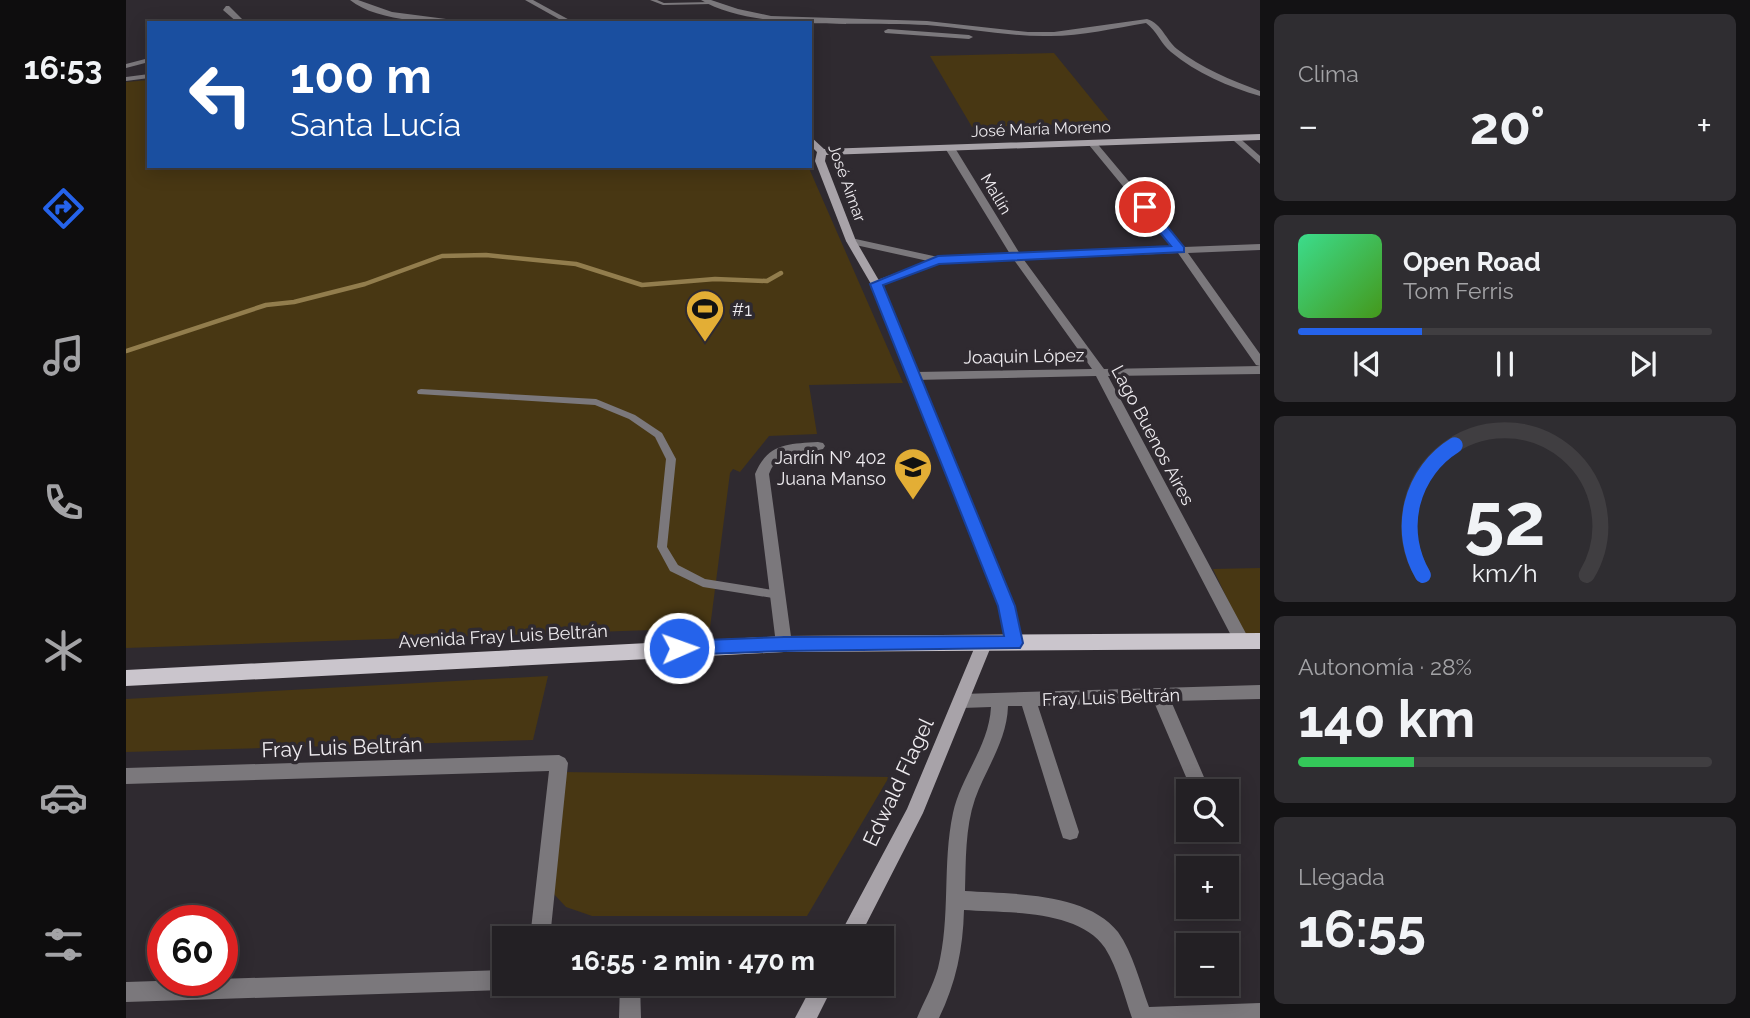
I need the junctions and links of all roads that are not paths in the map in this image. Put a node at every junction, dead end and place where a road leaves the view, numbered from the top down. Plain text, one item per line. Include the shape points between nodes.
1 (353, 0) edge
2 (528, 0) edge
3 (652, 0) edge
4 (707, 1) edge
5 (730, 4) edge
6 (226, 8) dead end
7 (429, 19) junction
8 (762, 20) edge
9 (241, 21) edge
10 (420, 21) edge
11 (452, 21) edge
12 (568, 21) edge
13 (812, 23) edge
14 (1038, 34) junction
15 (147, 61) edge
16 (126, 66) edge
17 (147, 76) edge
18 (126, 79) edge
19 (1260, 94) edge
20 (1260, 137) edge
21 (1236, 138) junction
22 (812, 141) edge
23 (1092, 143) junction
24 (950, 148) junction
25 (822, 152) junction
26 (1260, 162) edge
27 (851, 241) junction
28 (1260, 247) edge
29 (1180, 250) junction
30 (1016, 256) junction
31 (938, 260) junction
32 (876, 284) junction
33 (1256, 349) edge
34 (1260, 362) edge
35 (1260, 370) edge
36 (1100, 372) junction
37 (915, 376) junction
38 (421, 392) dead end
39 (818, 446) dead end
40 (779, 595) junction
41 (1251, 641) edge
42 (1014, 643) junction
43 (784, 644) junction
44 (984, 644) junction
45 (126, 678) edge
46 (1260, 692) edge
47 (1160, 696) junction
48 (1000, 700) junction
49 (1028, 700) junction
50 (962, 701) junction
51 (126, 776) edge
52 (1196, 779) edge
53 (1070, 832) dead end
54 (956, 901) junction
55 (541, 926) edge
56 (854, 926) edge
57 (492, 980) edge
58 (126, 992) edge
59 (630, 996) edge
60 (818, 996) edge
61 (1260, 1013) edge
62 (630, 1018) edge
63 (806, 1018) edge
64 (928, 1018) edge
65 (1143, 1018) edge

1 - 7 street via 366,7
2 - 12 street
3 - 4 lane via 663,4
4 - 5 street
5 - 8 street
6 - 9 street
7 - 10 street
7 - 11 street
8 - 14 street via 927,23
13 - 14 street via 984,38
14 - 19 street via 1147,21 1175,51 1212,74
15 - 16 street
17 - 18 street
20 - 21 street, José María Moreno
21 - 23 street, José María Moreno
21 - 26 street
22 - 25 street, José Aimar
23 - 24 street, José María Moreno
23 - 29 street
24 - 25 street, José María Moreno
24 - 30 street, Mallín
25 - 27 street, José Aimar via 820,161
27 - 31 street
27 - 32 street, José Aimar
28 - 29 street
29 - 30 street
29 - 33 street
30 - 31 street
30 - 36 street, Lago Buenos Aires
31 - 32 street
32 - 37 street, José Aimar
33 - 34 street
35 - 36 street, Joaquin López
36 - 37 street, Joaquin López
36 - 41 street, Lago Buenos Aires
37 - 42 street, José Aimar via 1006,606
38 - 40 lane via 596,402 632,417 659,435 671,459 662,547 674,568 702,583
39 - 40 street via 778,451 766,460 762,474
40 - 43 street
41 - 42 main road, Avenida Fray Luis Beltrán
42 - 44 main road, Avenida Fray Luis Beltrán
43 - 44 main road, Avenida Fray Luis Beltrán
43 - 45 main road, Avenida Fray Luis Beltrán
44 - 50 street, Edwald Flagel
46 - 47 street, Fray Luis Beltrán
47 - 49 street, Fray Luis Beltrán
47 - 52 street
48 - 49 street, Fray Luis Beltrán
48 - 50 street, Fray Luis Beltrán
48 - 54 street via 998,727 963,810
49 - 53 street
50 - 56 street, Edwald Flagel via 914,813
51 - 55 street, Fray Luis Beltrán via 559,763
54 - 64 street via 950,959
54 - 65 street via 1064,910 1095,924 1110,938
57 - 58 street
59 - 62 street
60 - 63 street
61 - 65 street

